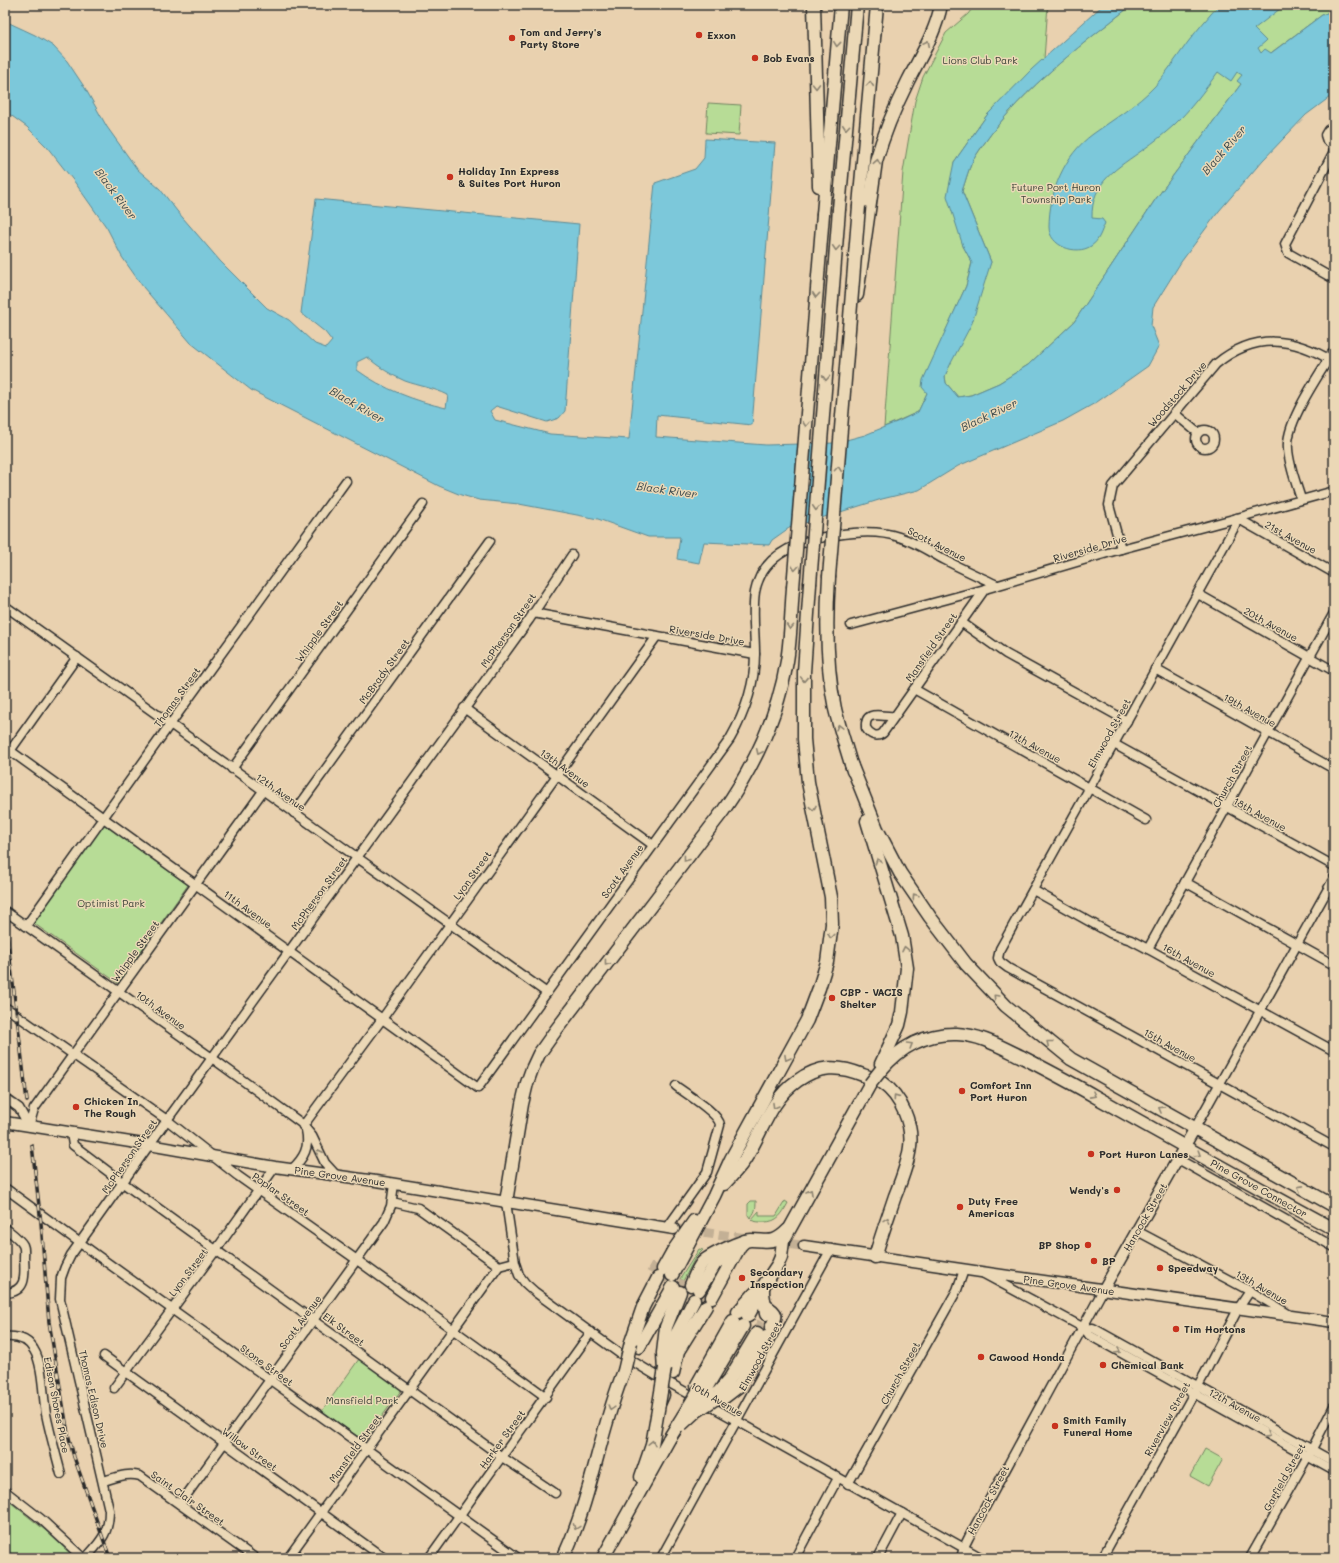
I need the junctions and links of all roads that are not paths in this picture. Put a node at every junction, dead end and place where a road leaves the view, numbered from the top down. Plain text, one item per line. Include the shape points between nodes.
1 (814, 5) edge
2 (841, 5) edge
3 (857, 5) edge
4 (877, 5) edge
5 (941, 5) edge
6 (1334, 127) edge
7 (1334, 145) edge
8 (1334, 150) edge
9 (823, 214) junction
10 (1334, 279) edge
11 (1334, 350) edge
12 (1331, 360) edge
13 (847, 363) junction
14 (1174, 412) junction
15 (1198, 433) dead end
16 (346, 481) dead end
17 (1334, 490) edge
18 (1301, 499) junction
19 (423, 504) dead end
20 (1238, 518) junction
21 (817, 538) joint
22 (490, 541) dead end
23 (1120, 549) junction
24 (572, 555) dead end
25 (1334, 573) edge
26 (997, 585) junction
27 (984, 589) junction
28 (1198, 594) junction
29 (5, 606) edge
30 (1334, 612) edge
31 (533, 613) junction
32 (961, 622) junction
33 (851, 625) dead end
34 (657, 636) junction
35 (755, 654) junction
36 (78, 657) junction
37 (1309, 657) junction
38 (1155, 669) junction
39 (1334, 671) edge
40 (914, 689) junction
41 (464, 708) junction
42 (895, 716) dead end
43 (1127, 721) junction
44 (170, 724) junction
45 (1268, 732) junction
46 (1114, 744) junction
47 (8, 749) edge
48 (5, 758) edge
49 (850, 764) junction
50 (232, 769) junction
51 (1334, 769) edge
52 (557, 775) junction
53 (1090, 788) junction
54 (263, 791) junction
55 (1226, 807) junction
56 (294, 813) junction
57 (103, 817) junction
58 (1146, 820) dead end
59 (653, 845) junction
60 (356, 858) junction
61 (1334, 866) edge
62 (1334, 878) edge
63 (1184, 882) junction
64 (196, 884) junction
65 (1033, 890) junction
66 (5, 911) edge
67 (450, 924) junction
68 (26, 926) junction
69 (1297, 944) junction
70 (1148, 949) junction
71 (289, 951) junction
72 (998, 958) joint
73 (1334, 964) edge
74 (118, 991) junction
75 (547, 993) junction
76 (5, 1007) edge
77 (1260, 1011) junction
78 (382, 1019) junction
79 (1334, 1051) edge
80 (73, 1055) junction
81 (212, 1058) junction
82 (880, 1070) junction
83 (1220, 1084) junction
84 (676, 1086) dead end
85 (478, 1088) joint
86 (5, 1098) edge
87 (166, 1120) junction
88 (5, 1122) edge
89 (29, 1126) junction
90 (304, 1127) junction
91 (1195, 1128) junction
92 (71, 1133) junction
93 (150, 1145) junction
94 (1333, 1145) edge
95 (1185, 1146) junction
96 (212, 1156) junction
97 (1178, 1159) junction
98 (275, 1167) junction
99 (292, 1169) junction
100 (336, 1175) junction
101 (123, 1183) junction
102 (394, 1184) junction
103 (5, 1188) edge
104 (258, 1190) junction
105 (392, 1202) junction
106 (506, 1202) junction
107 (1334, 1206) edge
108 (704, 1210) junction
109 (791, 1226) junction
110 (5, 1228) edge
111 (670, 1228) joint
112 (1334, 1229) edge
113 (1137, 1231) junction
114 (80, 1242) junction
115 (741, 1243) junction
116 (804, 1246) tunnel mouth
117 (1334, 1247) edge
118 (831, 1249) junction
119 (216, 1250) junction
120 (875, 1257) junction
121 (357, 1260) junction
122 (514, 1262) junction
123 (499, 1266) junction
124 (964, 1270) junction
125 (981, 1272) junction
126 (680, 1285) junction
127 (1103, 1290) junction
128 (1250, 1291) junction
129 (5, 1293) edge
130 (1238, 1309) junction
131 (172, 1310) junction
132 (756, 1314) junction
133 (1292, 1316) junction
134 (313, 1320) junction
135 (1334, 1322) edge
136 (1085, 1328) junction
137 (453, 1329) junction
138 (591, 1332) junction
139 (5, 1337) edge
140 (635, 1345) junction
141 (104, 1356) dead end
142 (667, 1368) junction
143 (125, 1372) junction
144 (270, 1380) junction
145 (618, 1385) junction
146 (1198, 1385) junction
147 (114, 1388) dead end
148 (410, 1389) junction
149 (710, 1392) junction
150 (1193, 1393) junction
151 (546, 1397) junction
152 (1334, 1406) edge
153 (691, 1414) junction
154 (737, 1422) junction
155 (225, 1442) junction
156 (367, 1449) junction
157 (1310, 1452) junction
158 (502, 1457) junction
159 (1334, 1462) edge
160 (1334, 1471) edge
161 (61, 1474) dead end
162 (838, 1478) junction
163 (103, 1481) junction
164 (848, 1484) junction
165 (5, 1491) edge
166 (555, 1493) dead end
167 (180, 1504) junction
168 (321, 1513) junction
169 (902, 1513) junction
170 (459, 1516) junction
171 (624, 1519) junction
172 (964, 1546) junction
173 (83, 1558) edge
174 (86, 1558) edge
175 (255, 1558) edge
176 (288, 1558) edge
177 (384, 1558) edge
178 (429, 1558) edge
179 (516, 1558) edge
180 (563, 1558) edge
181 (603, 1558) edge
182 (661, 1558) edge
183 (795, 1558) edge
184 (878, 1558) edge
185 (960, 1558) edge
186 (982, 1558) edge
187 (1102, 1558) edge
188 (1250, 1558) edge

1 -> 9 highway via 818,180
2 -> 9 highway
3 -> 108 highway, bridge via 804,672 805,746 811,798 830,897 831,935 824,975 807,1020
13 -> 4 highway, bridge
13 -> 5 highway, bridge via 876,161 887,127 932,33
6 - 7 street via 1325,135 1327,141
8 - 10 street via 1285,244 1288,253
9 -> 106 highway, bridge via 790,639 784,676 772,719 758,754 723,811 539,1054 525,1090
11 - 12 street
12 - 14 street, Woodstock Drive via 1300,345 1283,341 1243,347 1216,364
12 - 18 street via 1297,414 1288,435 1288,450
49 -> 13 highway, bridge via 839,727 831,685 826,623
14 - 15 street
14 - 23 street, Woodstock Drive via 1112,490 1109,505
16 - 44 street, Thomas Street
17 - 18 street, Riverside Drive
18 - 20 street, Riverside Drive
19 - 50 street, Whipple Street
20 - 23 street, Riverside Drive
20 - 25 street, 21st Avenue
20 - 28 street, Elmwood Street
21 - 26 street, Scott Avenue via 862,532 893,535
21 - 35 street, Riverside Drive via 783,551 769,563 762,574 755,595
22 - 56 street, McBrady Street
23 - 26 street, Riverside Drive
24 - 31 street, McPherson Street
26 - 27 street, Riverside Drive
27 - 32 street, Mansfield Street
27 - 33 street, Riverside Drive
28 - 37 street, 20th Avenue
28 - 38 street, Elmwood Street
29 - 36 street, 12th Avenue
30 - 37 street, Church Street
31 - 34 street, Riverside Drive
31 - 41 street, McPherson Street
32 - 40 street, Mansfield Street
32 - 43 street via 1006,654
34 - 35 street, Riverside Drive
34 - 52 street, Lyon Street
35 - 59 street, Scott Avenue via 750,692 736,729
36 - 44 street, 12th Avenue
36 - 47 street
37 - 39 street, 20th Avenue
37 - 45 street, Church Street
38 - 43 street, Elmwood Street
38 - 45 street, 19th Avenue
40 - 42 street, Mansfield Street
40 - 53 street, 17th Avenue
41 - 52 street, 13th Avenue
41 - 60 street, McPherson Street
43 - 46 street, Elmwood Street
44 - 50 street, 12th Avenue
44 - 57 street, Thomas Street
45 - 51 street, 19th Avenue
45 - 55 street, Church Street
46 - 53 street, Elmwood Street
46 - 55 street, 18th Avenue
47 - 48 street
47 - 57 street, 11th Avenue
82 -> 49 highway via 902,1012 907,974 906,956 899,924
91 -> 49 highway, Pine Grove Connector via 1071,1060 997,997 966,964 900,873 877,829
50 - 54 street, 12th Avenue
52 - 59 street, 13th Avenue
52 - 67 street, Lyon Street
53 - 58 street, 17th Avenue
53 - 65 street, Elmwood Street
54 - 56 street, 12th Avenue
54 - 64 street, Whipple Street
55 - 61 street, 18th Avenue
55 - 63 street, Church Street
56 - 60 street, 12th Avenue
57 - 64 street, 11th Avenue
57 - 68 street, Thomas Street
59 - 75 street, Scott Avenue
60 - 67 street, 12th Avenue
60 - 71 street, McPherson Street
62 - 69 street, Hancock Street
63 - 69 street
63 - 70 street, Church Street
64 - 71 street, 11th Avenue
64 - 74 street, Whipple Street
65 - 70 street, 16th Avenue via 1110,933
65 - 72 street, Elmwood Street via 1000,949
66 - 68 street, 10th Avenue
67 - 75 street, 12th Avenue
67 - 78 street, Lyon Street
68 - 74 street, 10th Avenue
69 - 73 street
69 - 77 street, Hancock Street
70 - 77 street, 16th Avenue
71 - 78 street, 11th Avenue
71 - 81 street, McPherson Street
72 - 83 street, 15th Avenue via 1008,968
74 - 80 street, Whipple Street
74 - 81 street, 10th Avenue
75 - 85 street, Scott Avenue
76 - 80 street, Poplar Street
77 - 79 street, 16th Avenue
77 - 83 street, Hancock Street
78 - 85 street, 11th Avenue
78 - 90 street, Lyon Street
80 - 87 street, Poplar Street
80 - 89 street, Whipple Street via 34,1109
81 - 87 street, McPherson Street
81 - 90 street, 10th Avenue
82 -> 95 highway, Pine Grove Connector via 916,1041 957,1034 980,1038 1060,1076
109 -> 82 highway, bridge
83 - 91 street, Hancock Street
83 - 94 street, 15th Avenue
84 - 111 street via 713,1114 719,1120 720,1128 707,1172
86 - 89 street via 19,1108
87 - 93 street, McPherson Street
87 - 96 street, Poplar Street
88 - 89 main road, Pine Grove Avenue
89 - 92 main road, Pine Grove Avenue
90 - 99 street via 307,1150
100 -> 90 street, 10th Avenue via 323,1160 314,1140
91 - 95 main road, Hancock Street
107 -> 91 highway, Pine Grove Connector
92 - 93 main road, Pine Grove Avenue
92 - 101 street, Elk Street via 74,1145
93 - 96 main road, Pine Grove Avenue
93 - 101 street, McPherson Street
95 - 97 main road, Hancock Street
95 -> 112 highway, Pine Grove Connector
96 - 98 main road, Pine Grove Avenue
96 - 104 street, Poplar Street
97 - 113 main road, Hancock Street
97 - 117 street
98 - 99 main road, Pine Grove Avenue
98 - 104 street, Lyon Street
99 - 100 main road, Pine Grove Avenue
100 - 102 main road, Pine Grove Avenue
101 - 114 street, McPherson Street
101 - 119 street, Elk Street
102 - 105 street, Scott Avenue
102 - 106 main road, Pine Grove Avenue
103 - 114 street, Stone Street
104 - 119 street, Lyon Street
104 - 121 street, Poplar Street
105 - 121 street, Scott Avenue via 387,1217
105 - 123 street via 411,1205 421,1210
106 - 111 main road, Pine Grove Avenue
106 - 122 street, 10th Avenue
120 -> 108 highway via 908,1158 911,1146 910,1128 904,1111 889,1088 877,1080 849,1069 828,1068 814,1072 790,1086 776,1103 745,1161
108 - 126 highway
108 - 126 highway via 677,1236
109 - 115 highway via 784,1234 771,1241
109 - 132 highway via 782,1244 780,1260
110 - 129 street via 22,1244 25,1266 24,1280 20,1288
113 - 127 main road, Hancock Street
113 - 128 street, 13th Avenue
114 - 131 street, Stone Street
114 - 163 street, Thomas Edison Drive via 65,1267 60,1294
115 - 126 highway
115 - 126 highway via 707,1257
116 - 118 main road, Pine Grove Avenue
118 - 120 main road, Pine Grove Avenue
118 - 154 street, Elmwood Street
119 - 131 street, Lyon Street
119 - 134 street, Elk Street
120 - 124 main road, Pine Grove Avenue
121 - 134 street, Scott Avenue
121 - 137 street, Poplar Street
122 - 123 street
122 - 138 street, 10th Avenue via 519,1275 529,1287
123 - 137 street, Mansfield Street
124 - 125 main road, Pine Grove Avenue
124 - 164 street, Church Street via 957,1290
125 - 127 main road, Pine Grove Avenue
125 - 136 street, 12th Avenue
126 - 140 highway
126 - 140 highway via 643,1307
126 - 142 highway via 666,1327 663,1353
126 - 142 highway via 678,1351
127 - 130 main road, Pine Grove Avenue
127 - 136 street, Hancock Street
128 - 130 street, Riverview Street
128 - 133 street, 13th Avenue
130 - 133 main road, Pine Grove Avenue
130 - 146 street, Riverview Street
131 - 143 street, Lyon Street
131 - 144 street, Stone Street
132 - 149 highway
132 - 149 highway via 738,1386
133 - 135 main road, Pine Grove Avenue
134 - 144 street, Scott Avenue
134 - 148 street, Elk Street
136 - 146 street, 12th Avenue via 1093,1328
136 -> 150 street, 12th Avenue via 1089,1335
136 - 172 street, Hancock Street via 1055,1377
137 - 148 street, Mansfield Street
137 - 151 street, Poplar Street
138 - 151 street, Harker Street
138 - 154 street, 10th Avenue via 639,1365
139 - 161 street, Edison Shores Place via 24,1340 36,1353 46,1415
140 - 145 highway
140 - 145 highway, bridge
141 - 143 street, Willow Street
171 -> 142 highway via 652,1445
143 - 147 street, Lyon Street
143 - 155 street, Willow Street
144 - 155 street, Scott Avenue
144 - 156 street, Stone Street
145 -> 180 highway via 587,1494
146 - 150 street, Riverview Street
146 - 157 street, 12th Avenue
148 - 156 street, Mansfield Street
148 - 158 street, Elk Street
149 - 153 highway, bridge
149 - 153 highway, bridge
150 -> 157 street, 12th Avenue
150 - 187 street, Riverview Street
151 - 158 street, Harker Street
152 - 157 street, Garfield Street
153 - 171 highway, bridge via 671,1436
154 - 162 street, 10th Avenue
154 - 182 street, Elmwood Street
155 - 167 street, Scott Avenue
155 - 168 street, Willow Street
156 - 168 street, Mansfield Street
156 - 170 street, Stone Street
157 - 159 street, 12th Avenue
157 - 160 street, 12th Avenue
157 - 188 street, Garfield Street
158 - 166 street, Elk Street
158 - 170 street, Harker Street
162 - 164 street, 10th Avenue
162 - 183 street
163 - 167 street, Saint Clair Street via 134,1474
163 - 174 street, Thomas Edison Drive via 108,1510 107,1528 104,1538
164 - 169 street, 10th Avenue
165 - 173 street via 41,1519
167 - 175 street, Saint Clair Street
168 - 176 street, Mansfield Street
168 - 177 street, Willow Street
169 - 172 street, 10th Avenue
169 - 184 street
170 - 178 street, Harker Street
170 - 179 street, Stone Street
171 - 181 highway
172 - 185 street, Hancock Street
172 - 186 street, 10th Avenue

